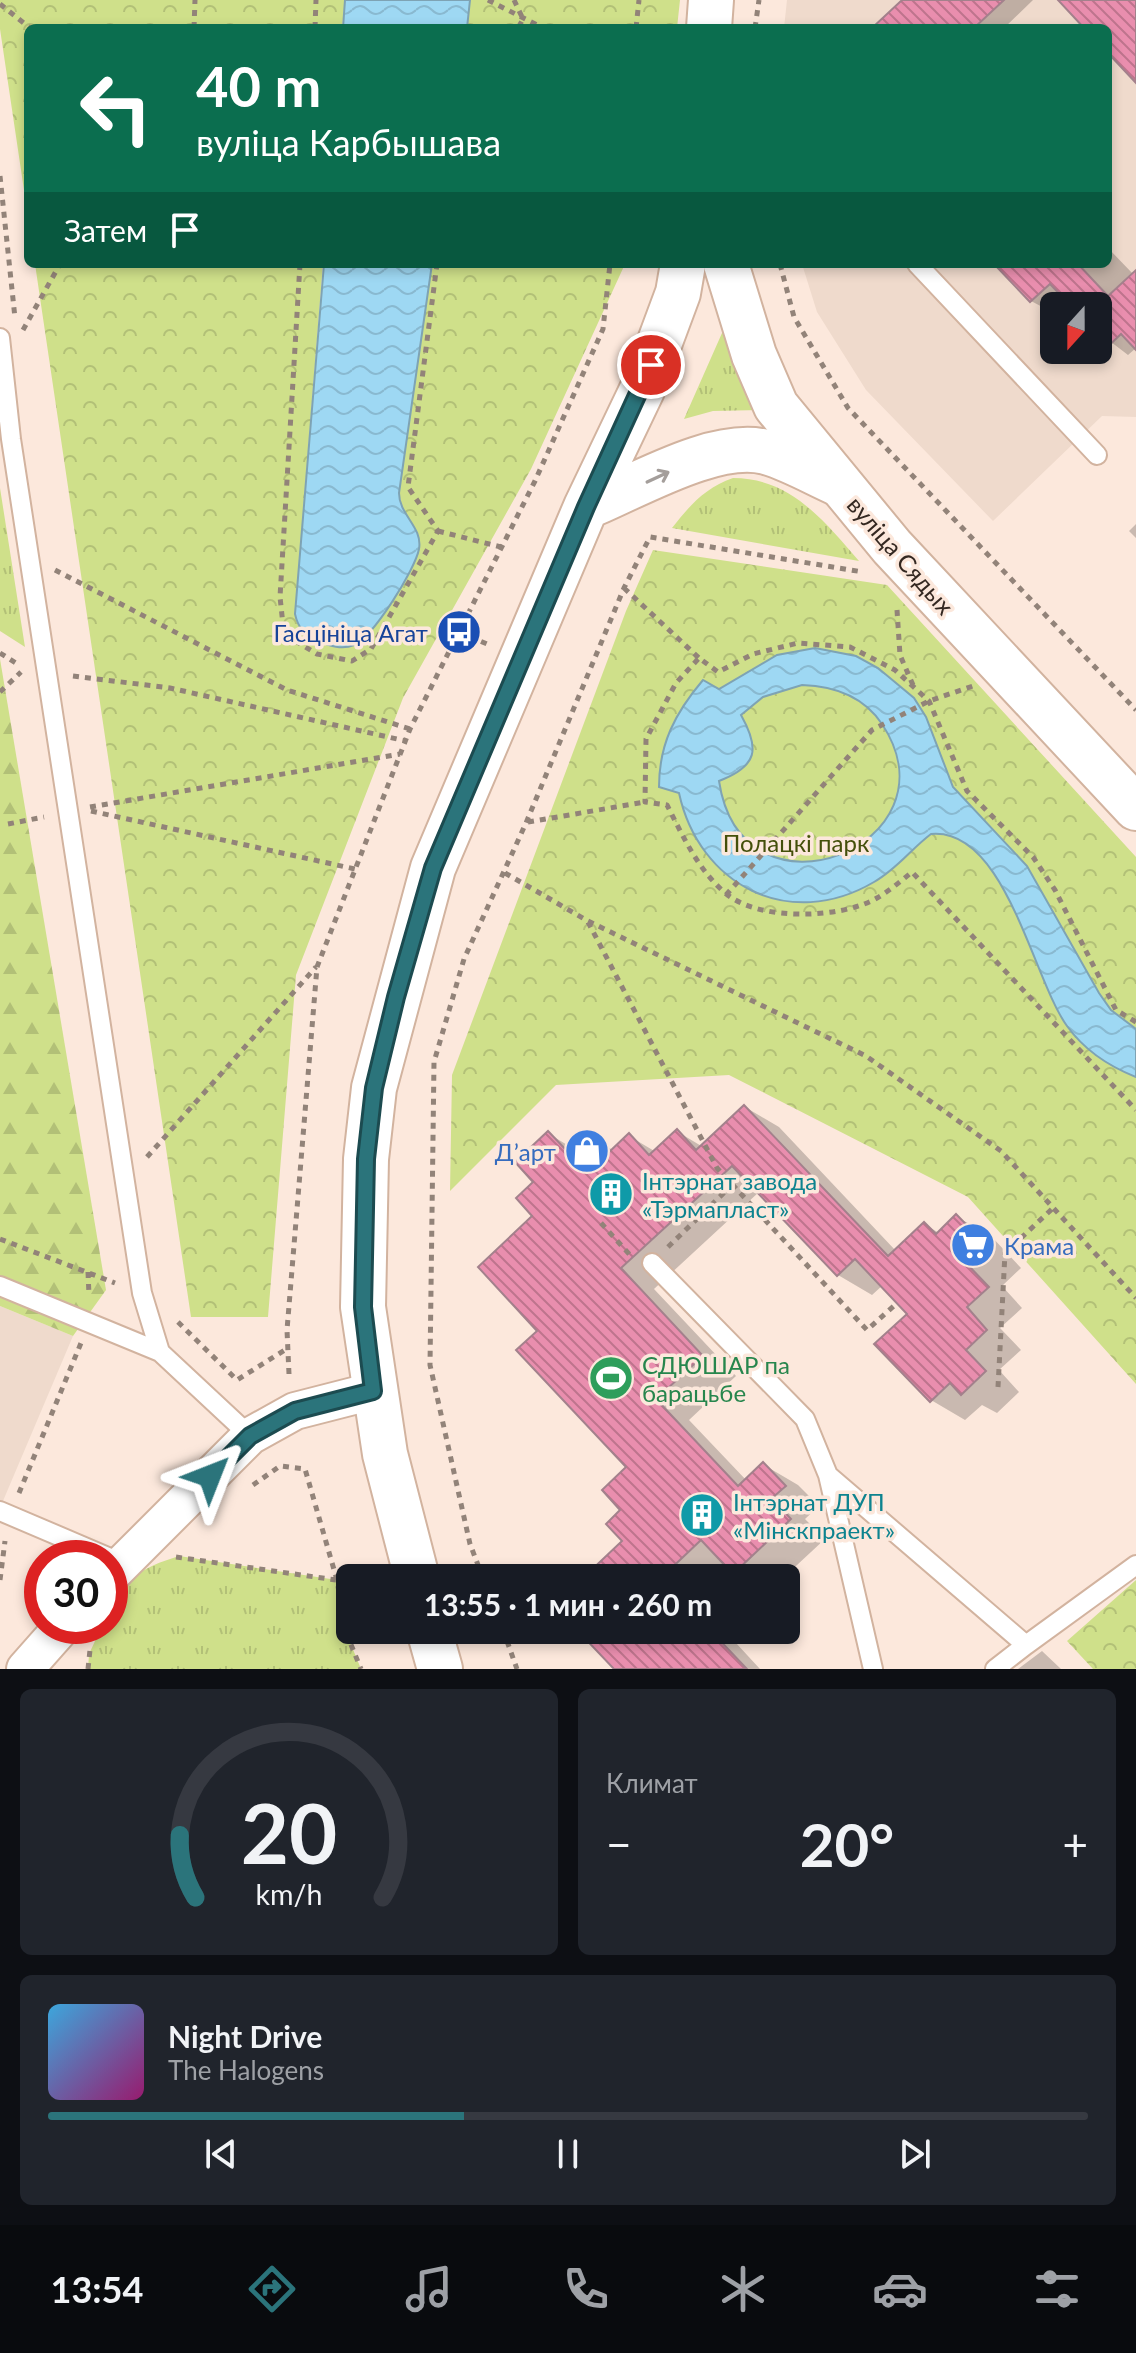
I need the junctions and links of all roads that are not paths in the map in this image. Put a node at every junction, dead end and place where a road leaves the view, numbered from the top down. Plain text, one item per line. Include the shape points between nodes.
1 (711, 0) edge
2 (709, 24) edge
3 (682, 268) edge
4 (727, 268) edge
5 (921, 268) edge
6 (9, 339) edge
7 (6, 439) edge
8 (1097, 455) dead end
9 (839, 484) junction
10 (586, 507) junction
11 (1136, 808) edge
12 (652, 1263) road end
13 (0, 1286) edge
14 (160, 1352) junction
15 (373, 1391) junction
16 (250, 1436) junction
17 (828, 1475) junction
18 (5, 1514) edge
19 (57, 1540) edge
20 (128, 1558) edge
21 (414, 1564) edge
22 (1136, 1565) edge
23 (47, 1644) edge
24 (433, 1644) edge
25 (1026, 1645) junction
26 (25, 1669) edge
27 (440, 1669) edge
28 (873, 1669) edge
29 (995, 1669) edge

1 - 2 main road
3 - 10 main road via 642,390
4 - 9 main road, вуліца Сядых via 776,406
5 - 8 lane
6 - 7 lane
7 - 14 lane via 142,1293
10 -> 9 main road via 693,460 730,450 765,452
9 - 11 main road, вуліца Сядых
10 - 15 main road via 433,868 374,1088 362,1235 363,1307
12 - 17 lane via 805,1419
13 - 14 lane
14 - 16 lane
15 - 16 street via 295,1411
15 - 21 main road
16 - 20 street
17 - 25 lane
17 - 28 lane
18 - 19 lane
22 - 25 lane
23 - 26 street
24 - 27 main road
25 - 29 lane

